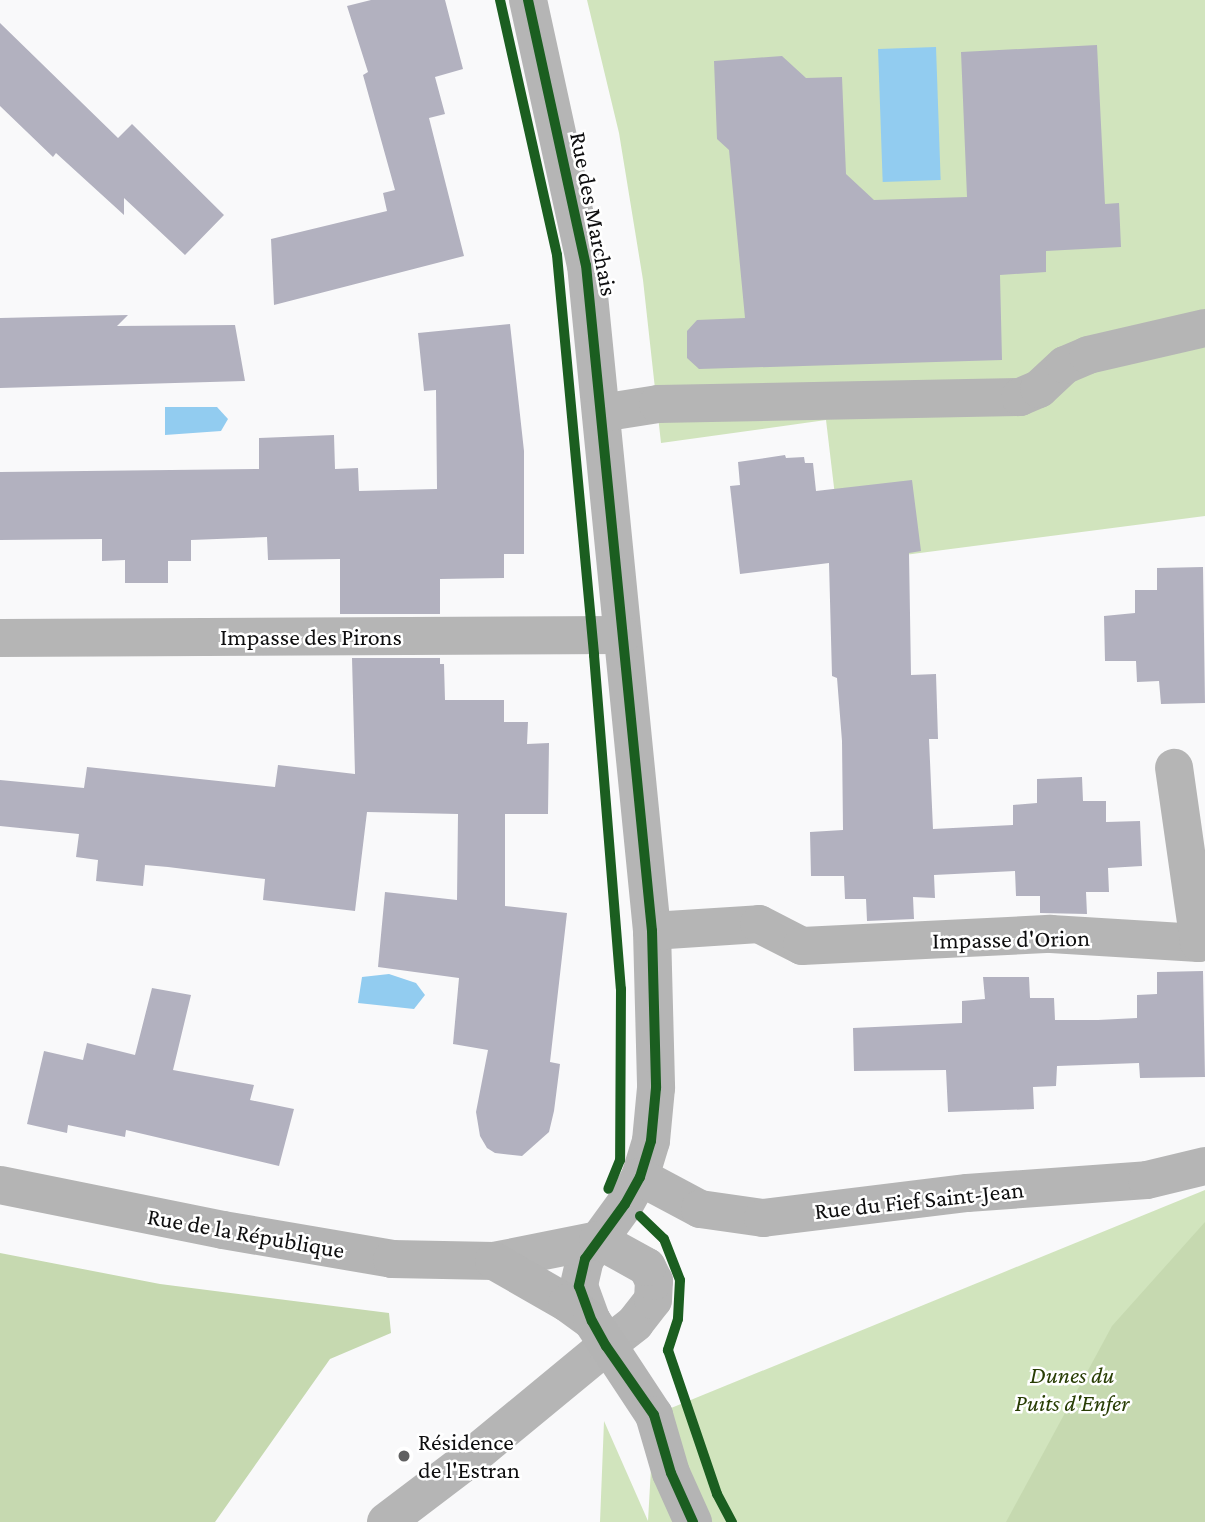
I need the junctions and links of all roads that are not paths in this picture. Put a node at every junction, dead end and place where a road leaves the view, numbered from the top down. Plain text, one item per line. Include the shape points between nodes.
1 (528, 0) edge
2 (1205, 328) edge
3 (601, 413) junction
4 (622, 635) junction
5 (0, 638) edge
6 (1174, 768) dead end
7 (652, 932) junction
8 (1205, 1166) edge
9 (640, 1177) junction
10 (0, 1185) edge
11 (598, 1240) junction
12 (494, 1261) junction
13 (599, 1334) junction
14 (386, 1522) edge
15 (693, 1522) edge

1 - 3 street, Rue des Marchais via 586,265
2 - 3 street via 1088,355 1065,365 1039,389 1020,397 658,404
3 - 4 street, Rue des Marchais
4 - 5 street, Impasse des Pirons
4 - 7 street, Rue des Marchais
6 - 7 street, Impasse d'Orion via 1199,943 1051,934 802,946 759,924
7 - 9 street, Rue des Marchais via 656,1088 650,1142
8 - 9 street, Rue du Fief Saint-Jean via 1147,1180 967,1193 763,1218 700,1209
9 - 11 street, Rue des Marchais
10 - 12 street, Rue de la République via 392,1259
11 - 12 street, Rue de la République
11 - 13 street, Rue des Marchais via 584,1259 579,1286
11 - 13 street via 647,1267 654,1281 653,1300 635,1323
12 - 13 street
13 - 14 street via 469,1459
13 - 15 street, Rue des Marchais via 654,1415 671,1473

